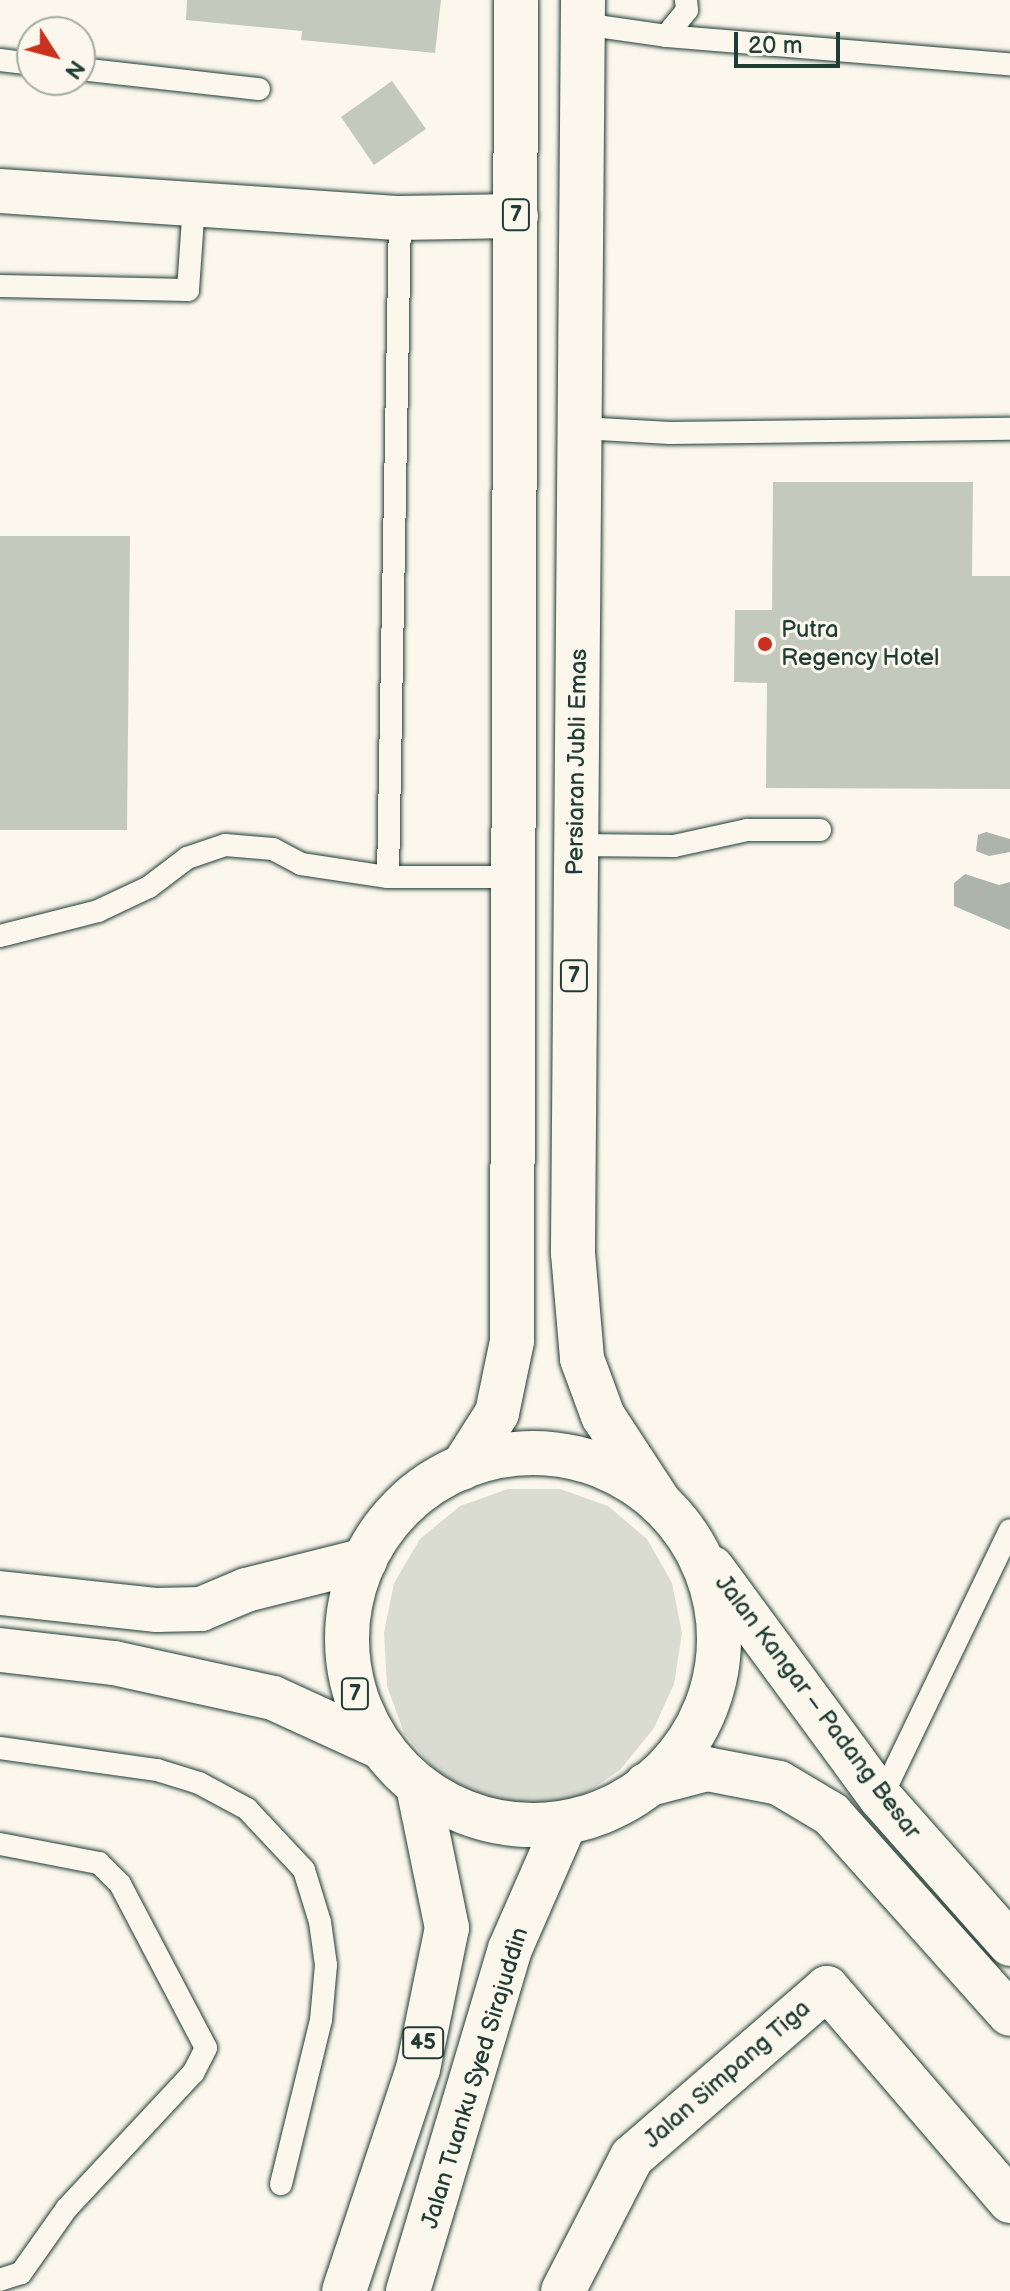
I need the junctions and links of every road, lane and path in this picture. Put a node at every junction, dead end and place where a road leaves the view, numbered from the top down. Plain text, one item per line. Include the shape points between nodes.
1 (516, 0) edge
2 (686, 0) edge
3 (583, 12) edge
4 (666, 36) junction
5 (1010, 64) edge
6 (96, 71) edge
7 (259, 89) dead end
8 (0, 191) edge
9 (194, 204) junction
10 (516, 216) junction
11 (400, 218) junction
12 (0, 286) edge
13 (581, 428) junction
14 (1010, 429) edge
15 (515, 430) junction
16 (820, 830) dead end
17 (576, 845) junction
18 (388, 877) junction
19 (514, 877) junction
20 (0, 936) edge
21 (462, 1468) junction
22 (660, 1503) junction
23 (1010, 1530) edge
24 (691, 1540) junction
25 (365, 1560) junction
26 (0, 1593) edge
27 (0, 1650) edge
28 (380, 1747) junction
29 (0, 1748) edge
30 (646, 1785) junction
31 (418, 1787) junction
32 (881, 1798) junction
33 (565, 1823) junction
34 (0, 1844) edge
35 (1010, 1944) edge
36 (1010, 2014) edge
37 (281, 2184) dead end
38 (1010, 2201) edge
39 (0, 2280) edge
40 (344, 2291) edge
41 (408, 2291) edge
42 (563, 2291) edge

1 - 10 main road, 7
2 - 4 lane via 687,10
3 - 4 lane
3 - 13 main road, Persiaran Jubli Emas / 7 via 577,304
4 - 5 lane
6 - 7 lane
8 - 9 main road
9 - 11 main road
9 - 12 lane via 188,290
10 - 11 main road
10 - 15 main road, 7
11 - 18 lane
13 - 14 lane
13 - 15 main road
13 - 17 main road, Persiaran Jubli Emas / 7
15 - 19 main road, 7
16 - 17 lane via 747,830 674,846
17 - 22 main road, Persiaran Jubli Emas / 7 via 573,1253 582,1359 603,1416
18 - 19 lane
18 - 20 lane via 301,864 273,849 225,845 187,858 149,887 98,911
19 - 21 main road, 7 via 512,1341 497,1413
21 - 22 main road, 7 via 496,1457 566,1456 632,1481
21 - 25 main road, 7 via 415,1496 395,1515
22 - 24 main road, 7
23 - 32 lane
24 - 30 main road, 7 via 714,1597 719,1632 714,1682 697,1727 668,1767
24 - 32 main road, Jalan Kangar – Padang Besar / 7
25 - 26 main road via 246,1590 201,1609 157,1610
25 - 28 main road, 7 via 348,1623 348,1656 360,1708
27 - 28 main road via 114,1663 273,1698
28 - 31 main road, 7
29 - 37 lane via 157,1770 199,1783 247,1809 304,1870 326,1965 321,2020
30 - 33 main road, 7 via 621,1803
30 - 36 main road, Jalan Kangar – Padang Besar / 7 via 707,1769 779,1783 831,1814
31 - 33 main road, 7 via 487,1821
31 - 40 main road, 45 via 447,1928 418,2069
32 - 35 main road, Jalan Kangar – Padang Besar / 7
33 - 41 main road, Jalan Tuanku Syed Sirajuddin / 45 via 510,1949
34 - 39 lane via 99,1863 120,1884 206,2048 193,2073 67,2208 21,2273
38 - 42 main road, Jalan Simpang Tiga via 827,1988 632,2157

